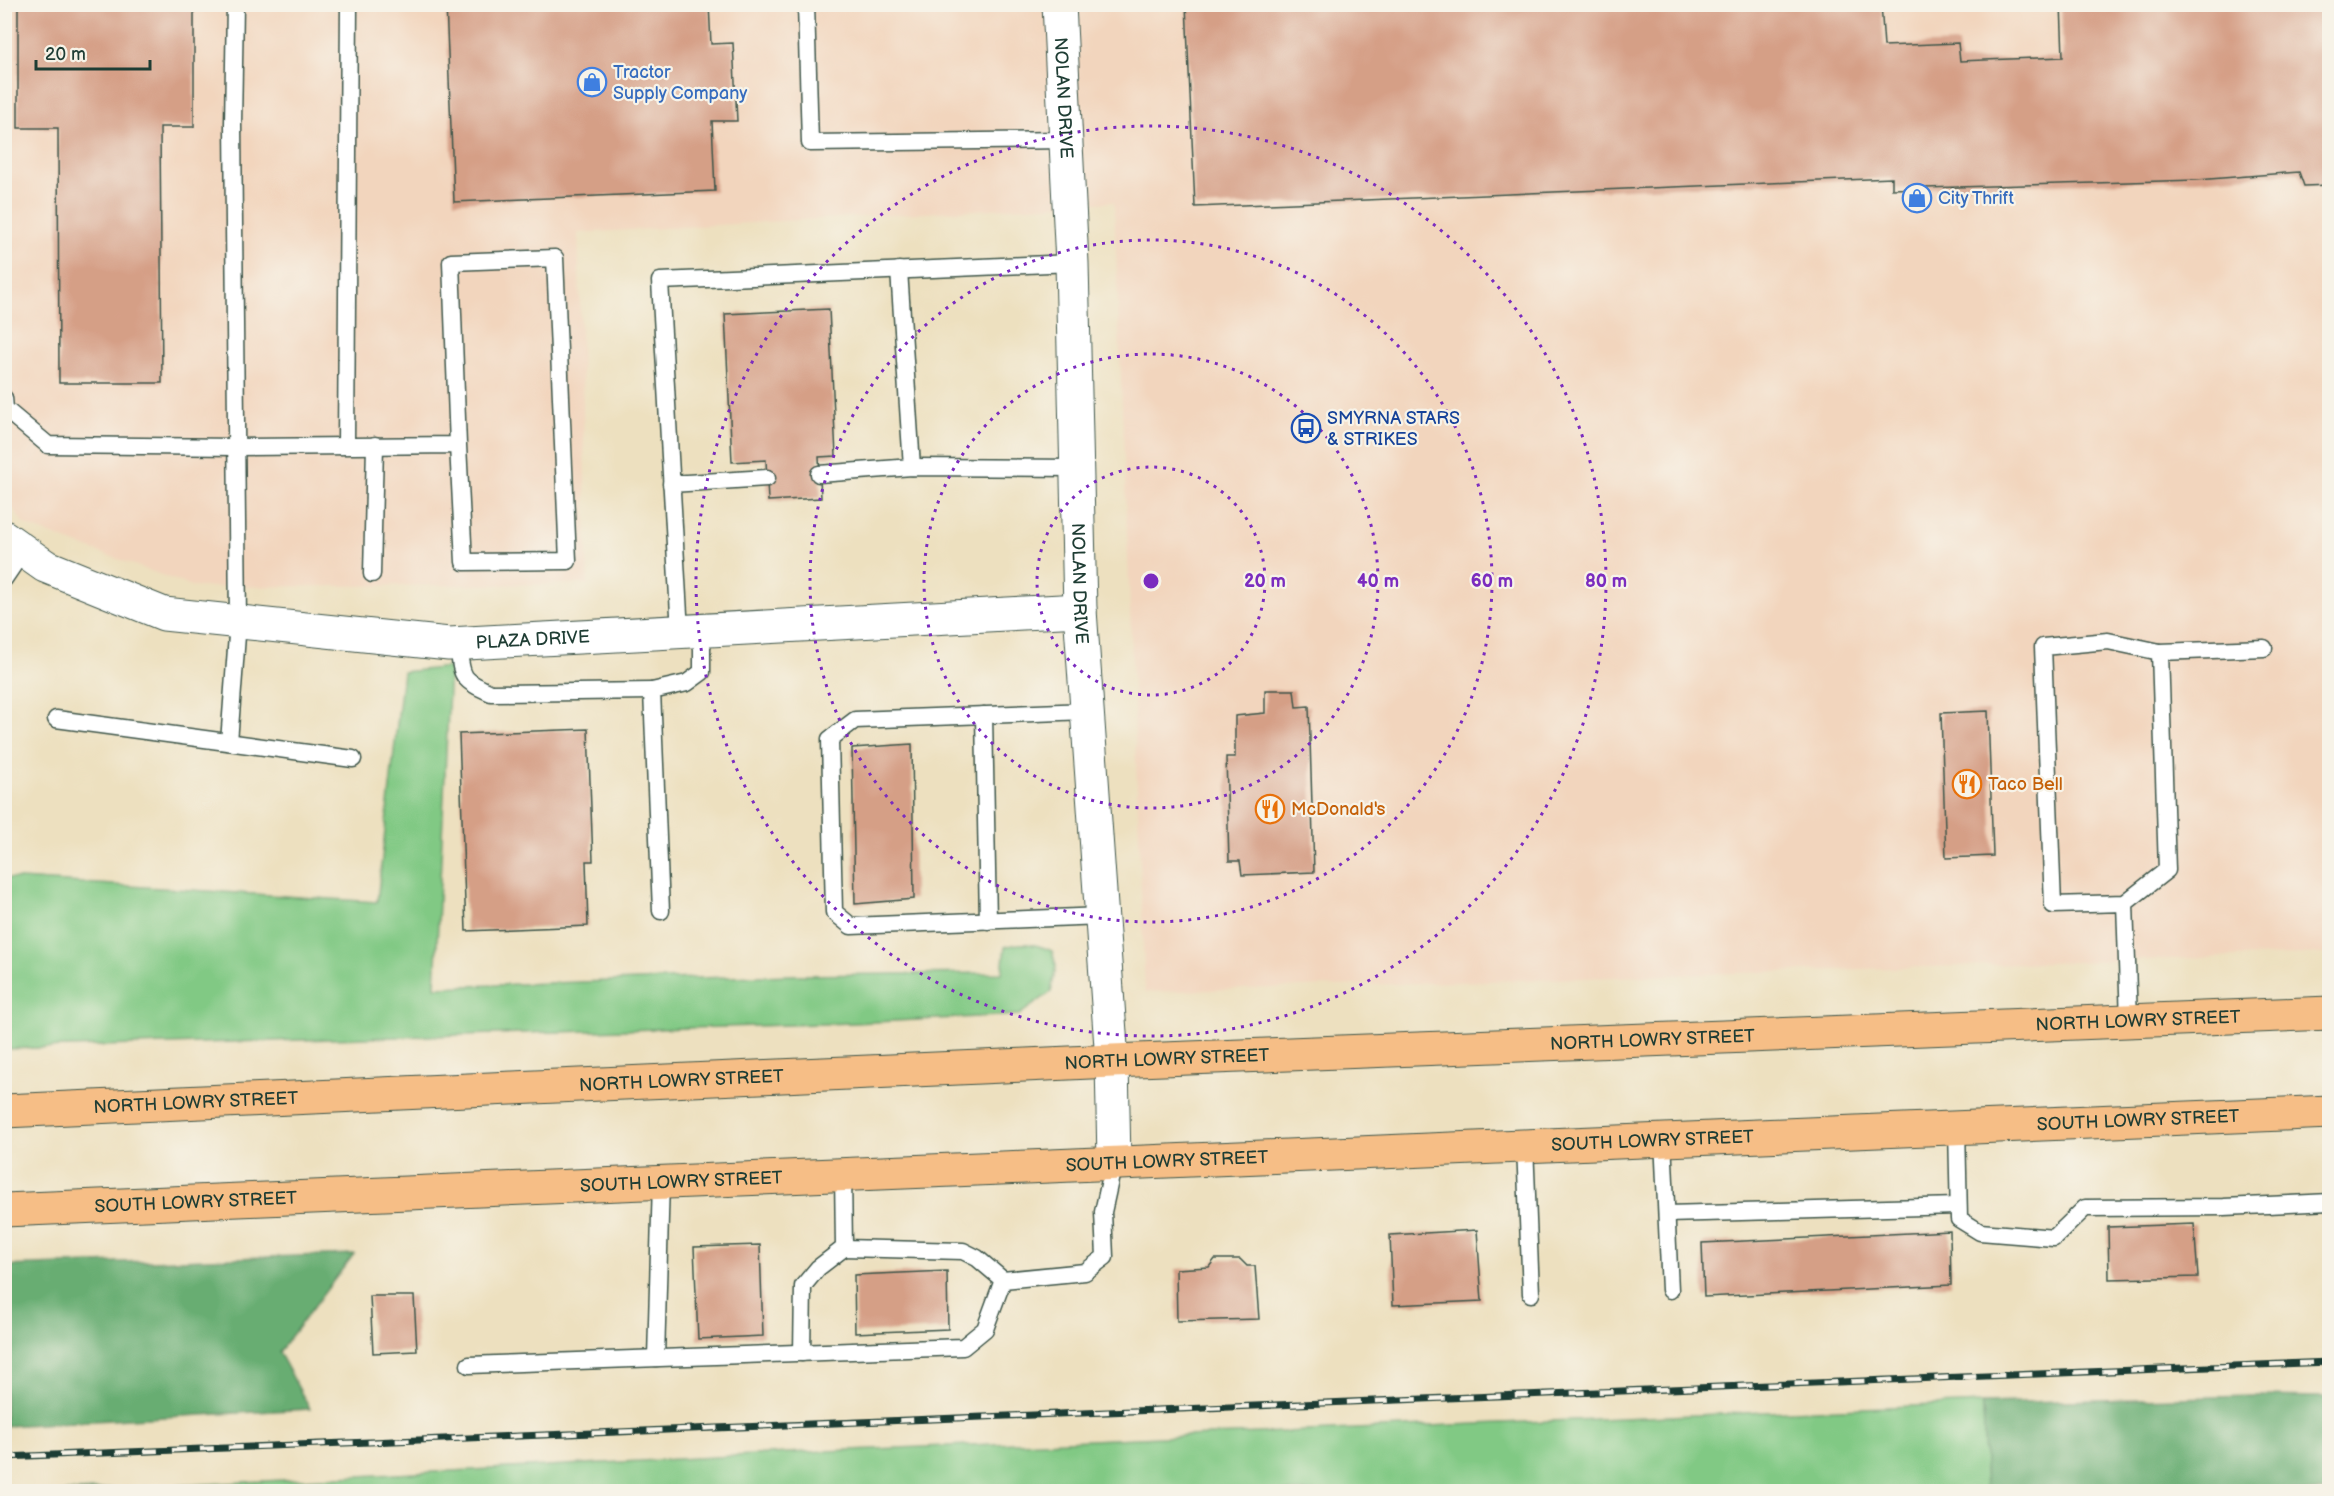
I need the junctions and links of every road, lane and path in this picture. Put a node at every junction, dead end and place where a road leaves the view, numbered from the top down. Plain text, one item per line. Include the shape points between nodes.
1 (235, 4) edge
2 (349, 4) edge
3 (806, 4) edge
4 (1059, 4) edge
5 (1066, 140) junction
6 (1071, 263) junction
7 (899, 270) junction
8 (4, 398) edge
9 (346, 445) junction
10 (458, 445) junction
11 (375, 446) junction
12 (236, 447) junction
13 (912, 467) junction
14 (1076, 468) junction
15 (819, 474) dead end
16 (767, 478) dead end
17 (672, 484) junction
18 (14, 544) edge
19 (372, 574) dead end
20 (4, 579) edge
21 (1080, 610) junction
22 (238, 622) junction
23 (691, 631) junction
24 (458, 643) junction
25 (2264, 648) dead end
26 (2160, 651) junction
27 (652, 691) junction
28 (1087, 711) junction
29 (984, 715) junction
30 (56, 719) dead end
31 (229, 742) junction
32 (353, 759) dead end
33 (2125, 903) junction
34 (661, 911) dead end
35 (1102, 916) junction
36 (988, 921) junction
37 (2330, 1013) edge
38 (2129, 1021) junction
39 (1112, 1061) junction
40 (4, 1111) edge
41 (2330, 1112) edge
42 (1957, 1127) junction
43 (1663, 1139) junction
44 (1525, 1145) junction
45 (1114, 1162) junction
46 (843, 1173) junction
47 (661, 1181) junction
48 (2330, 1202) edge
49 (1958, 1206) junction
50 (4, 1210) edge
51 (1667, 1214) junction
52 (844, 1248) junction
53 (1004, 1280) junction
54 (1670, 1290) dead end
55 (1531, 1294) dead end
56 (802, 1353) junction
57 (656, 1358) junction
58 (469, 1365) dead end

1 - 12 lane
2 - 9 lane
3 - 5 lane via 810,143
4 - 5 street, NOLAN DRIVE
5 - 6 street, NOLAN DRIVE
6 - 7 lane
6 - 14 street, NOLAN DRIVE
7 - 13 lane
7 - 17 lane via 660,281
8 - 12 lane via 5,409 48,445
9 - 11 lane
9 - 12 lane
10 - 10 lane via 451,262 555,258 568,561 464,562
10 - 11 lane
11 - 19 lane
12 - 22 lane
13 - 14 lane
13 - 15 lane
14 - 21 street, NOLAN DRIVE
16 - 17 lane
17 - 23 lane
18 - 20 lane
18 - 22 street, PLAZA DRIVE via 45,566 164,614
21 - 23 street, PLAZA DRIVE
21 - 28 street, NOLAN DRIVE
22 - 24 street, PLAZA DRIVE
22 - 31 lane
23 - 24 street, PLAZA DRIVE
23 - 27 lane via 702,672 687,682
24 - 27 lane via 462,675 491,693
25 - 26 lane
26 - 33 lane via 2167,870
26 - 33 lane via 2108,641 2043,647 2053,905
27 - 34 lane
28 - 29 lane
28 - 35 street, NOLAN DRIVE
29 - 36 lane
29 - 36 lane via 855,720 830,739 830,762 834,912 851,926
30 - 31 lane
31 - 32 lane
33 - 38 lane
35 - 36 lane
35 - 39 street, NOLAN DRIVE
37 - 38 main road, NORTH LOWRY STREET
38 - 39 main road, NORTH LOWRY STREET
39 - 40 main road, NORTH LOWRY STREET
39 - 45 street, NOLAN DRIVE
41 - 42 main road, SOUTH LOWRY STREET
42 - 43 main road, SOUTH LOWRY STREET
42 - 49 lane
43 - 44 main road, SOUTH LOWRY STREET
43 - 51 lane
44 - 45 main road, SOUTH LOWRY STREET
44 - 55 lane
45 - 46 main road, SOUTH LOWRY STREET
45 - 53 lane via 1103,1212 1105,1257 1085,1272
46 - 47 main road, SOUTH LOWRY STREET
46 - 52 lane
47 - 50 main road, SOUTH LOWRY STREET
47 - 57 lane
48 - 49 lane via 2085,1208 2054,1238 1980,1232 1959,1219
49 - 51 lane
51 - 54 lane
52 - 53 lane via 963,1251
52 - 56 lane via 818,1268 803,1286
53 - 56 lane via 985,1329 963,1347
56 - 57 lane
57 - 58 lane

